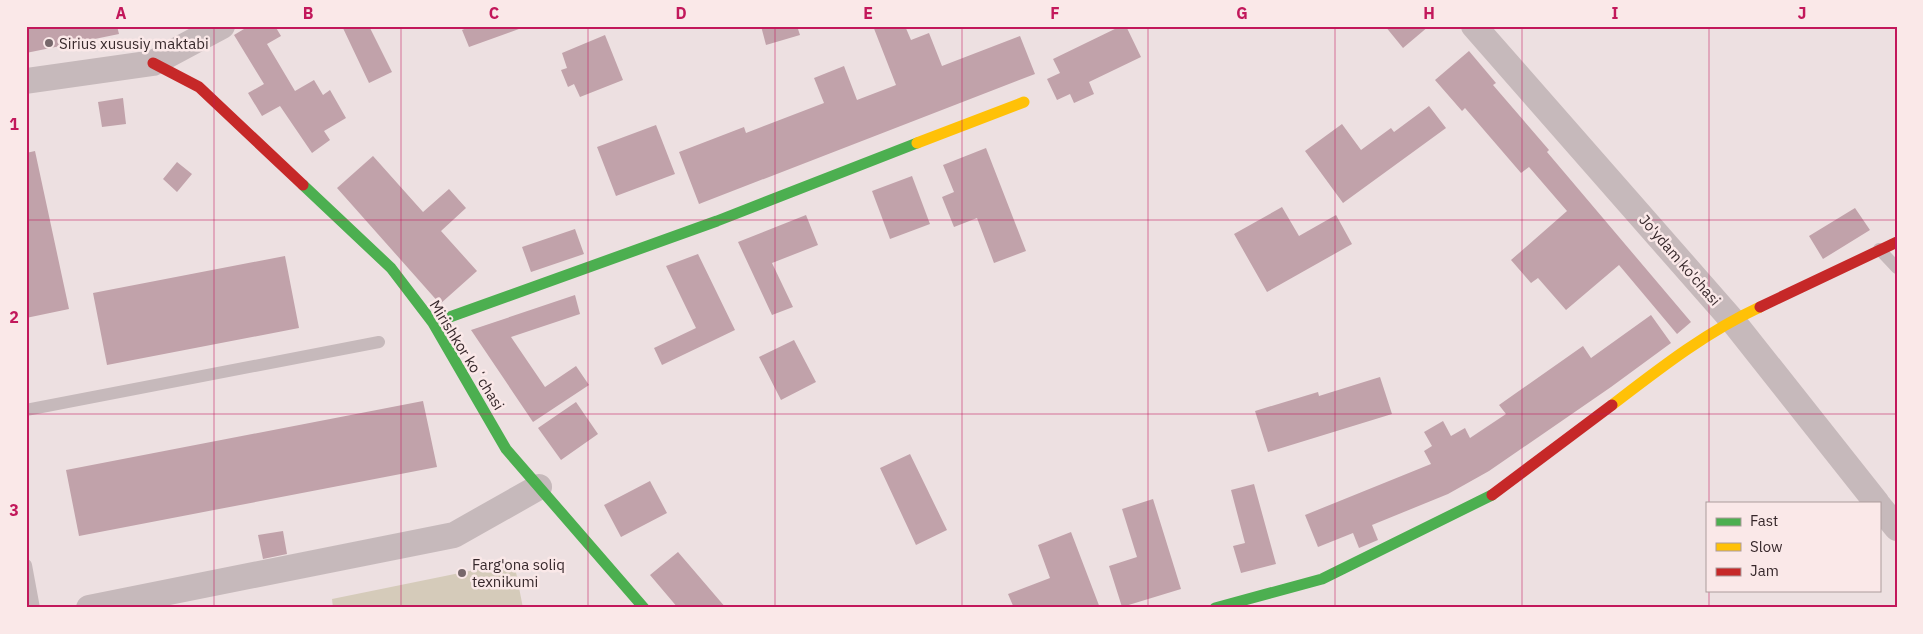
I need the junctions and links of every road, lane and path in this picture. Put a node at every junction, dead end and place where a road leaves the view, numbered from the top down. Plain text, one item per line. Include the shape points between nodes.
1 (222, 26) edge
2 (1474, 26) edge
3 (153, 63) junction
4 (26, 81) edge
5 (1024, 102) dead end
6 (1897, 242) edge
7 (1880, 249) junction
8 (1897, 268) edge
9 (1732, 320) junction
10 (433, 322) junction
11 (379, 342) dead end
12 (26, 410) edge
13 (539, 487) junction
14 (1876, 502) edge
15 (1880, 507) edge
16 (1897, 528) edge
17 (26, 565) edge
18 (34, 608) edge
19 (89, 608) edge
20 (644, 608) edge
21 (1215, 608) edge

1 - 3 street
2 - 9 street, Jo'ydam ko'chasi
3 - 4 street
3 - 10 street, Mirishkor koʻchasi via 199,87 391,268
5 - 10 street via 718,221
6 - 7 street
7 - 8 lane
7 - 9 street
9 - 14 street, Jo'ydam ko'chasi
9 - 21 street via 1654,373 1498,492 1322,579
10 - 13 street, Mirishkor koʻchasi via 506,449
11 - 12 lane
13 - 19 street via 454,535
13 - 20 street, Mirishkor koʻchasi
15 - 16 street
17 - 18 lane

